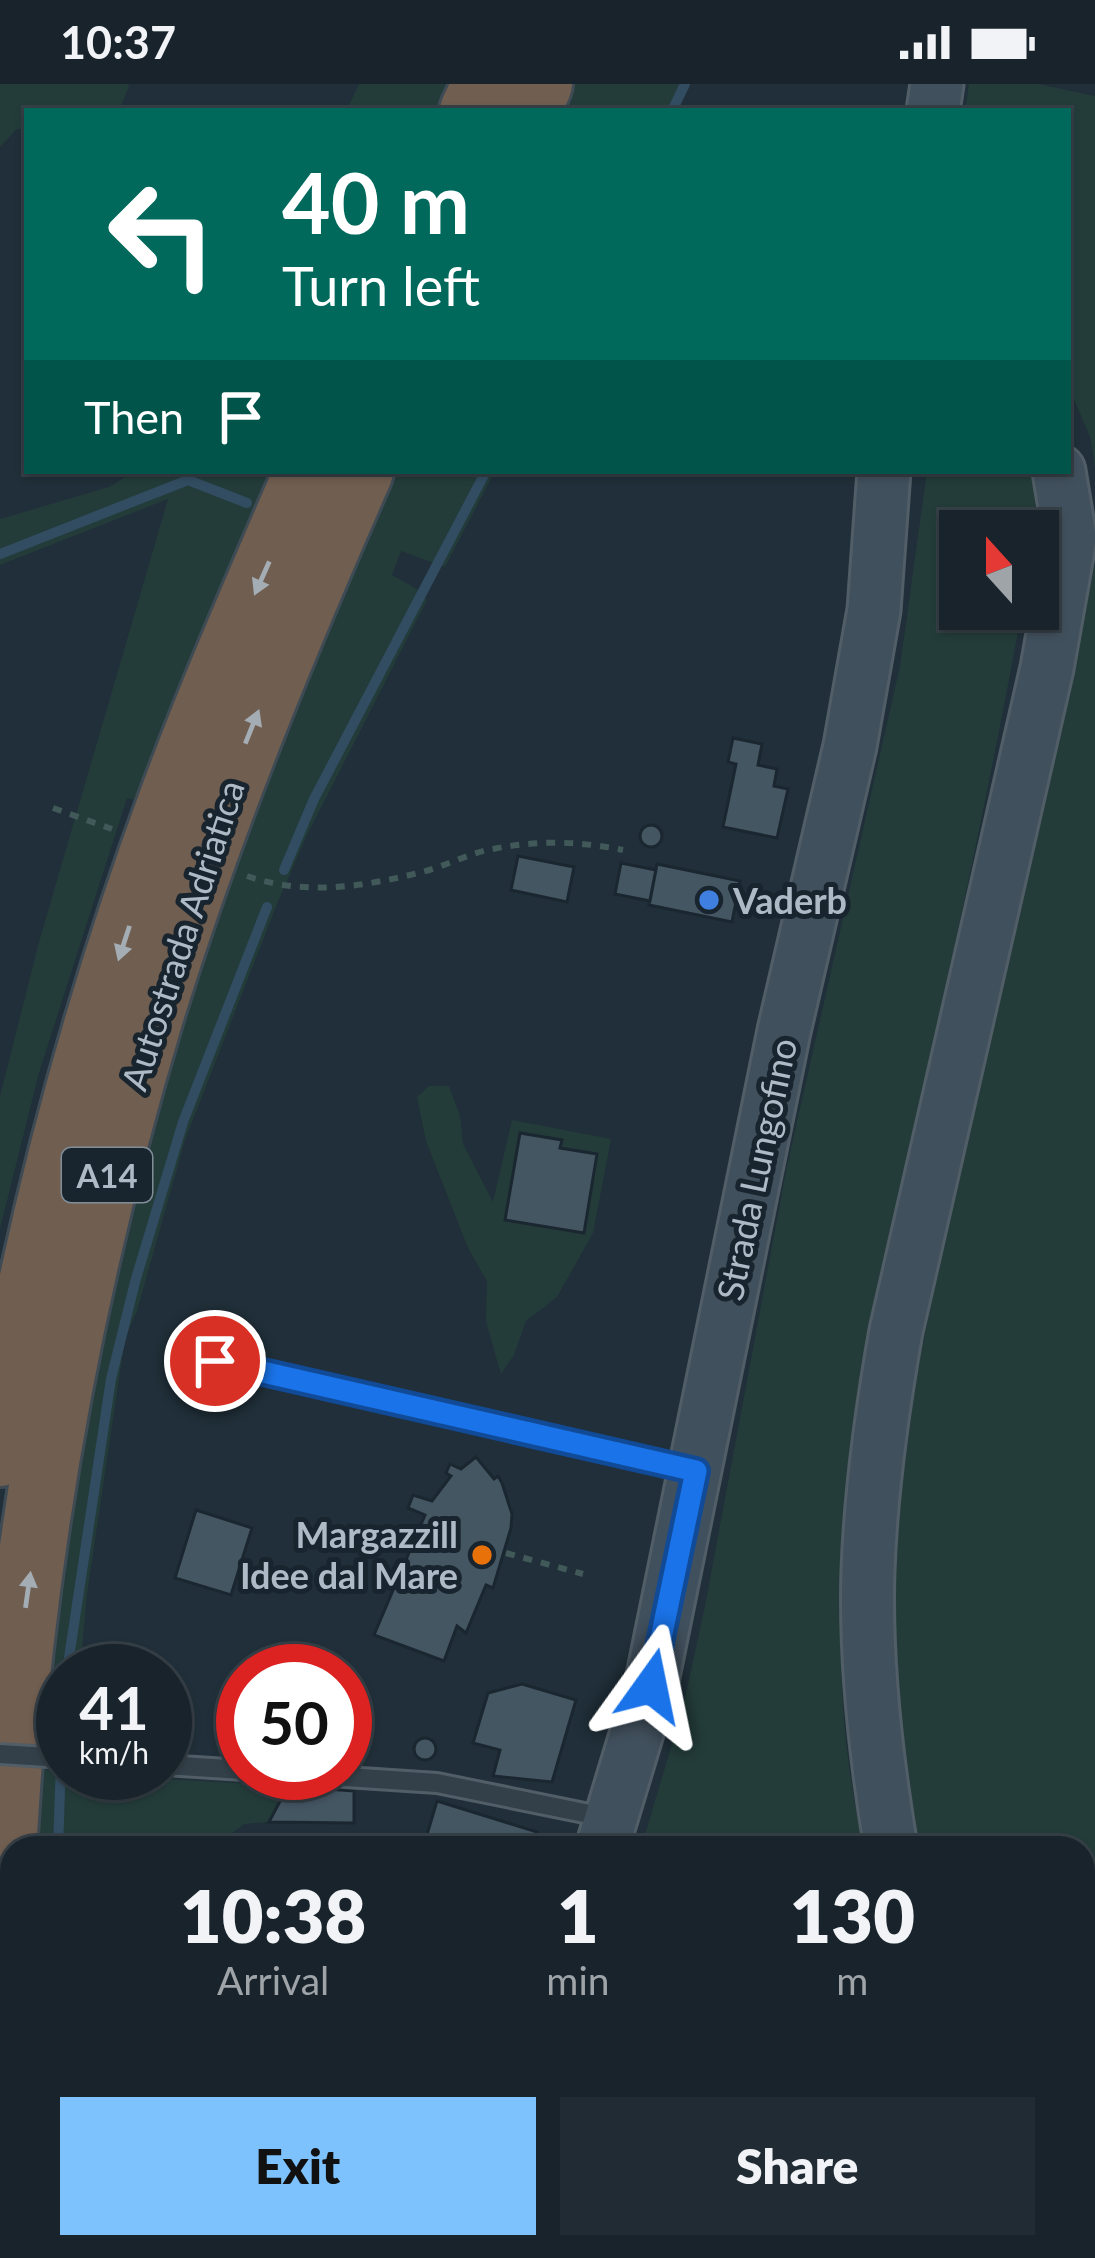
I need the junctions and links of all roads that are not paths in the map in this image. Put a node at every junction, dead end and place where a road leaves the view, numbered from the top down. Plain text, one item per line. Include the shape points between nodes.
1 (307, 474) edge
2 (359, 474) edge
3 (887, 476) edge
4 (1059, 483) edge
5 (215, 1361) dead end
6 (0, 1453) edge
7 (696, 1471) junction
8 (0, 1754) edge
9 (36, 1756) edge
10 (372, 1779) edge
11 (608, 1833) edge
12 (4, 1836) edge
13 (889, 1836) edge

1 -> 6 highway, Autostrada Adriatica / A14 via 172,801 100,1018 36,1263
12 -> 2 highway, Autostrada Adriatica / A14 via 37,1527 111,1160 211,834
3 - 7 main road, Strada Lungofino via 863,677
4 - 13 main road via 1070,538 1047,668 882,1414 868,1574
5 - 7 lane
7 - 11 main road, Strada Lungofino via 651,1686
8 - 9 lane, bridge
10 - 11 lane via 437,1783

